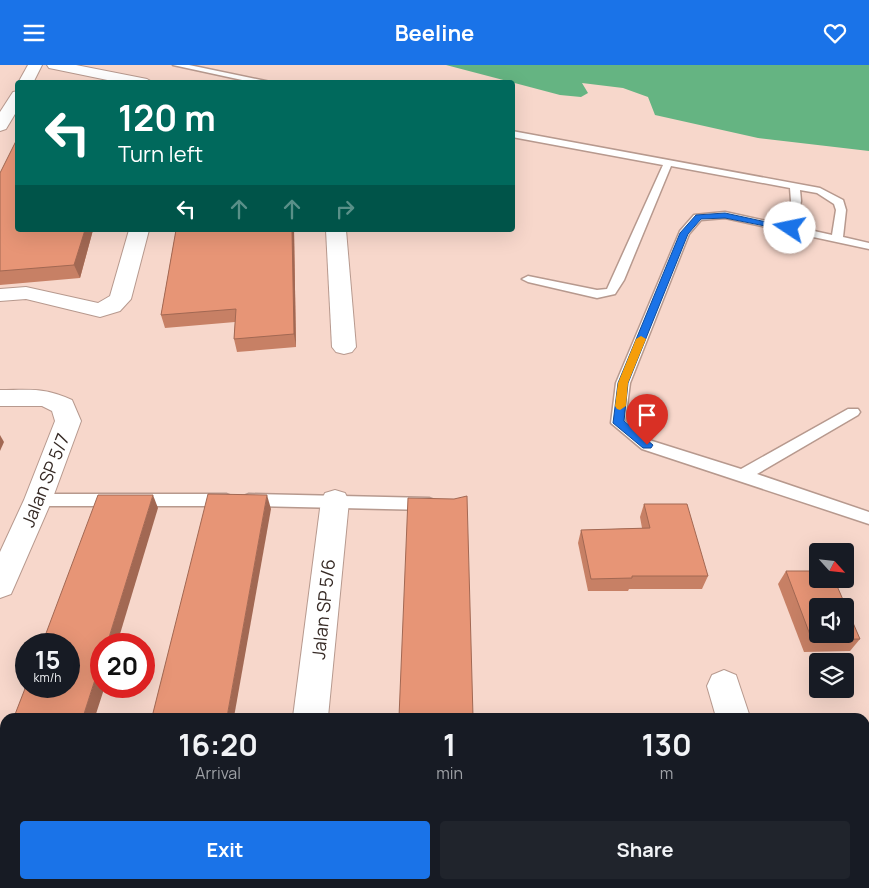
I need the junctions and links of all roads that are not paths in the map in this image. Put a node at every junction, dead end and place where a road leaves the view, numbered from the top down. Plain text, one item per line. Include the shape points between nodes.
1 (35, 65) edge
2 (54, 65) edge
3 (177, 65) edge
4 (27, 80) edge
5 (132, 80) edge
6 (255, 80) edge
7 (15, 100) edge
8 (0, 125) edge
9 (515, 135) edge
10 (668, 163) junction
11 (795, 186) junction
12 (790, 228) junction
13 (138, 232) edge
14 (336, 232) edge
15 (837, 239) junction
16 (869, 246) edge
17 (528, 279) dead end
18 (0, 295) edge
19 (344, 347) dead end
20 (0, 398) edge
21 (853, 413) dead end
22 (743, 475) junction
23 (38, 501) junction
24 (335, 501) junction
25 (444, 504) edge
26 (869, 518) edge
27 (0, 585) edge
28 (310, 713) edge

1 - 4 street
2 - 5 street
3 - 6 lane
7 - 8 street
9 - 10 lane
10 - 11 lane
10 - 17 lane via 611,292 597,294
11 - 12 lane via 796,201
11 - 15 lane via 820,191 839,202
12 - 15 lane
12 - 22 lane via 725,215 698,217 684,233 623,383 618,423 647,445
13 - 18 street via 120,299 112,306 88,309 26,293
14 - 19 street
15 - 16 lane
20 - 23 street, Jalan SP 5/7 via 46,398 63,406 68,421
21 - 22 lane
22 - 26 lane
23 - 24 lane
23 - 27 street, Jalan SP 5/7
24 - 25 lane
24 - 28 street, Jalan SP 5/6

